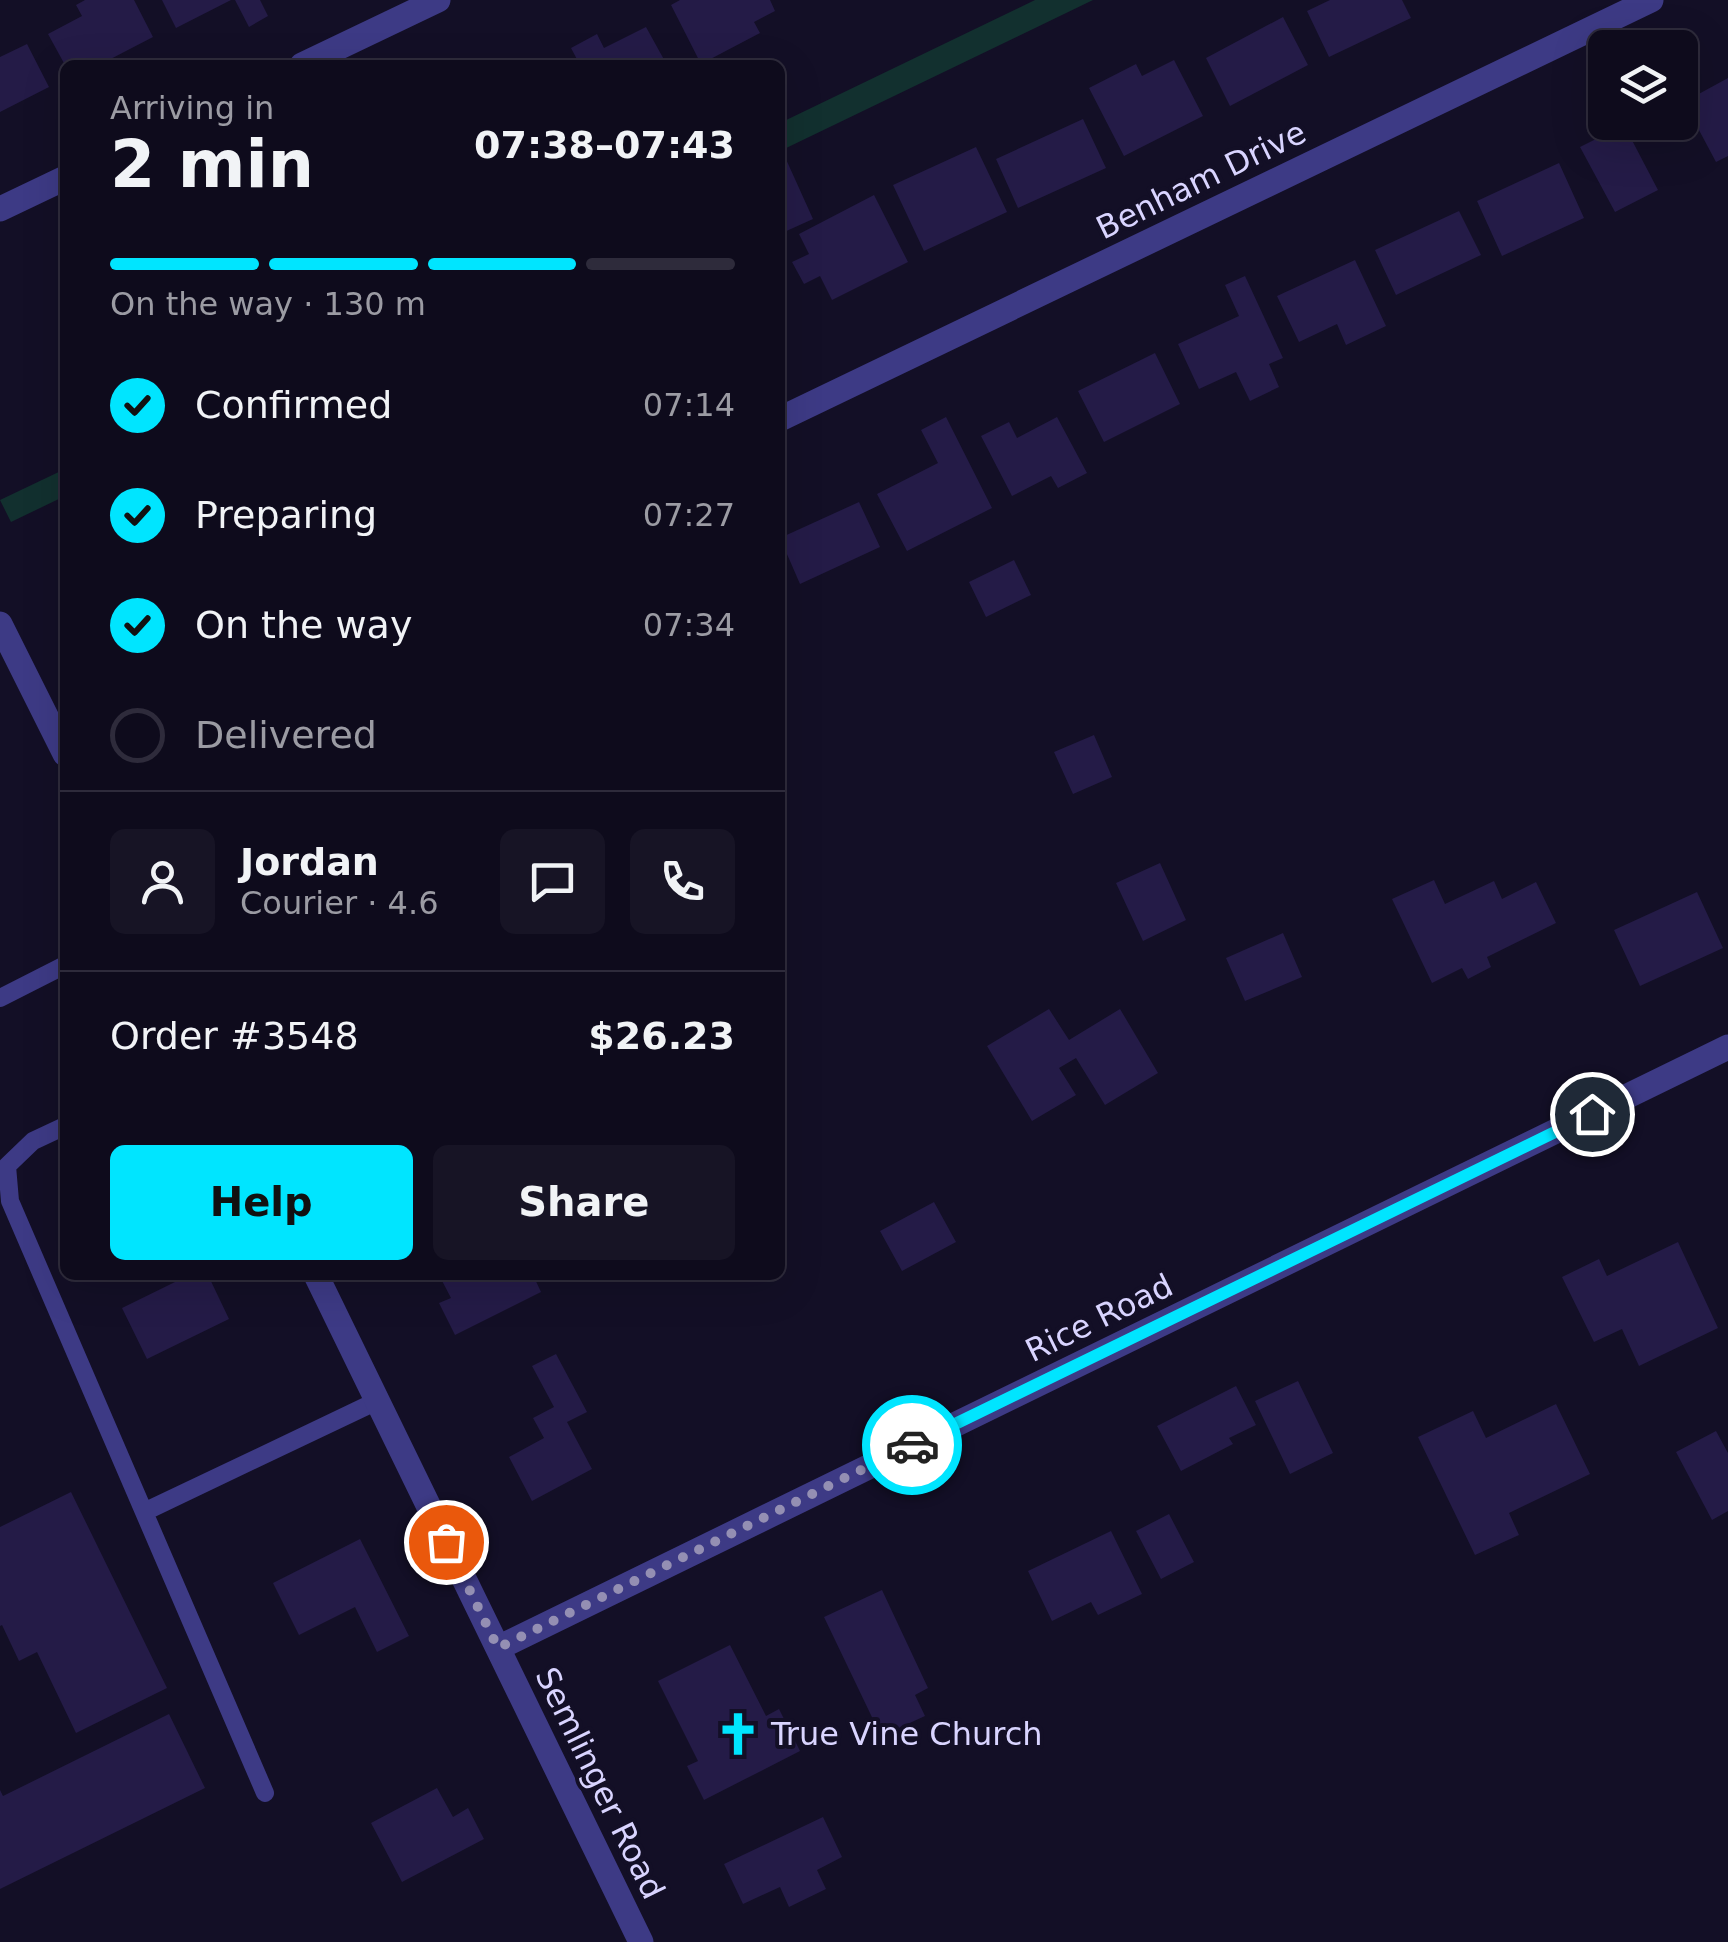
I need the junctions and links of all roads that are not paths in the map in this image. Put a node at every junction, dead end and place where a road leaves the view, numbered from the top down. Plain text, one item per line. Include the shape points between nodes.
1 (438, 0) edge
2 (1651, 0) edge
3 (312, 60) edge
4 (60, 180) edge
5 (0, 209) edge
6 (785, 417) edge
7 (3, 636) edge
8 (60, 744) edge
9 (60, 968) edge
10 (0, 998) edge
11 (1728, 1048) edge
12 (60, 1128) edge
13 (318, 1280) edge
14 (377, 1401) junction
15 (144, 1512) junction
16 (498, 1648) junction
17 (264, 1793) dead end
18 (641, 1942) edge

1 - 3 street
2 - 6 street, Benham Drive
4 - 5 street
7 - 8 street
9 - 10 lane
11 - 16 street, Rice Road
12 - 15 lane via 33,1141 8,1166 10,1201
13 - 14 street, Semlinger Road
14 - 15 lane
14 - 16 street, Semlinger Road
15 - 17 lane
16 - 18 street, Semlinger Road

